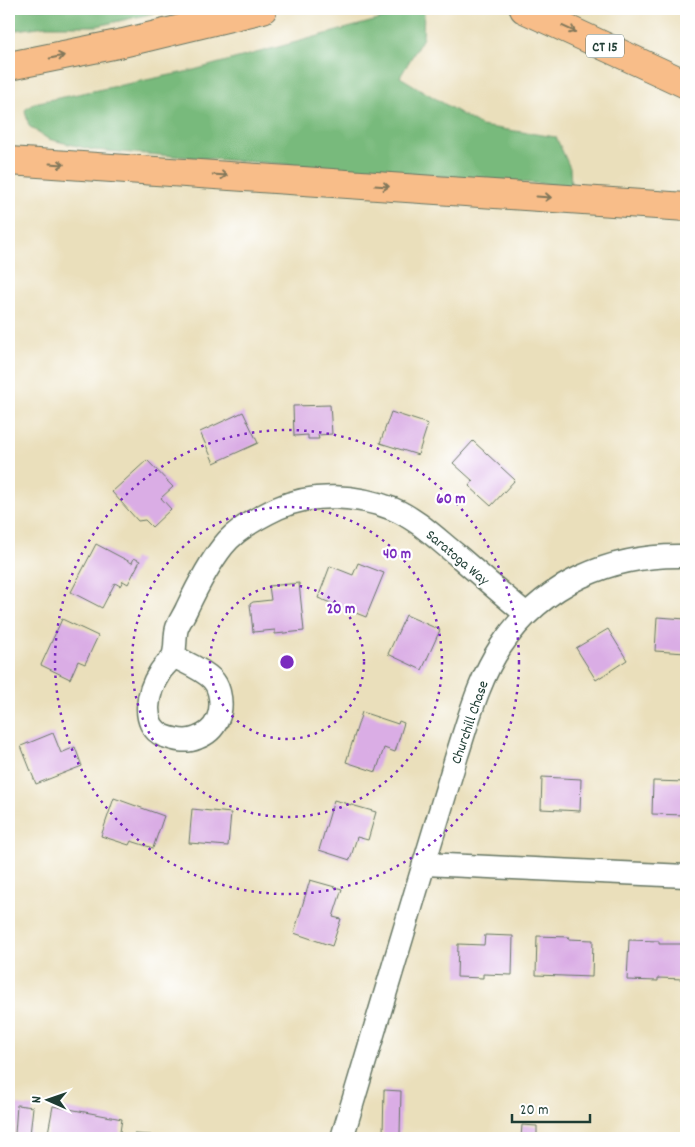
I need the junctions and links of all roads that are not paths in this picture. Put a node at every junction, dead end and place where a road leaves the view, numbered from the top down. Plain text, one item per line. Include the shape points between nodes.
1 (263, 9) edge
2 (524, 9) edge
3 (9, 66) edge
4 (686, 84) edge
5 (9, 161) edge
6 (686, 208) edge
7 (686, 556) edge
8 (526, 614) junction
9 (173, 656) dead end
10 (424, 864) junction
11 (686, 876) edge
12 (342, 1138) edge

3 -> 1 highway via 115,45
2 -> 4 highway, CT 15
5 -> 6 highway
7 - 8 street, Churchill Chase via 630,559 593,570 557,589
8 - 9 street, Saratoga Way via 425,528 394,509 360,499 325,497 290,503 256,518 224,545 199,582 177,628
8 - 10 street, Churchill Chase via 500,647 480,686
10 - 11 street
10 - 12 street, Churchill Chase

